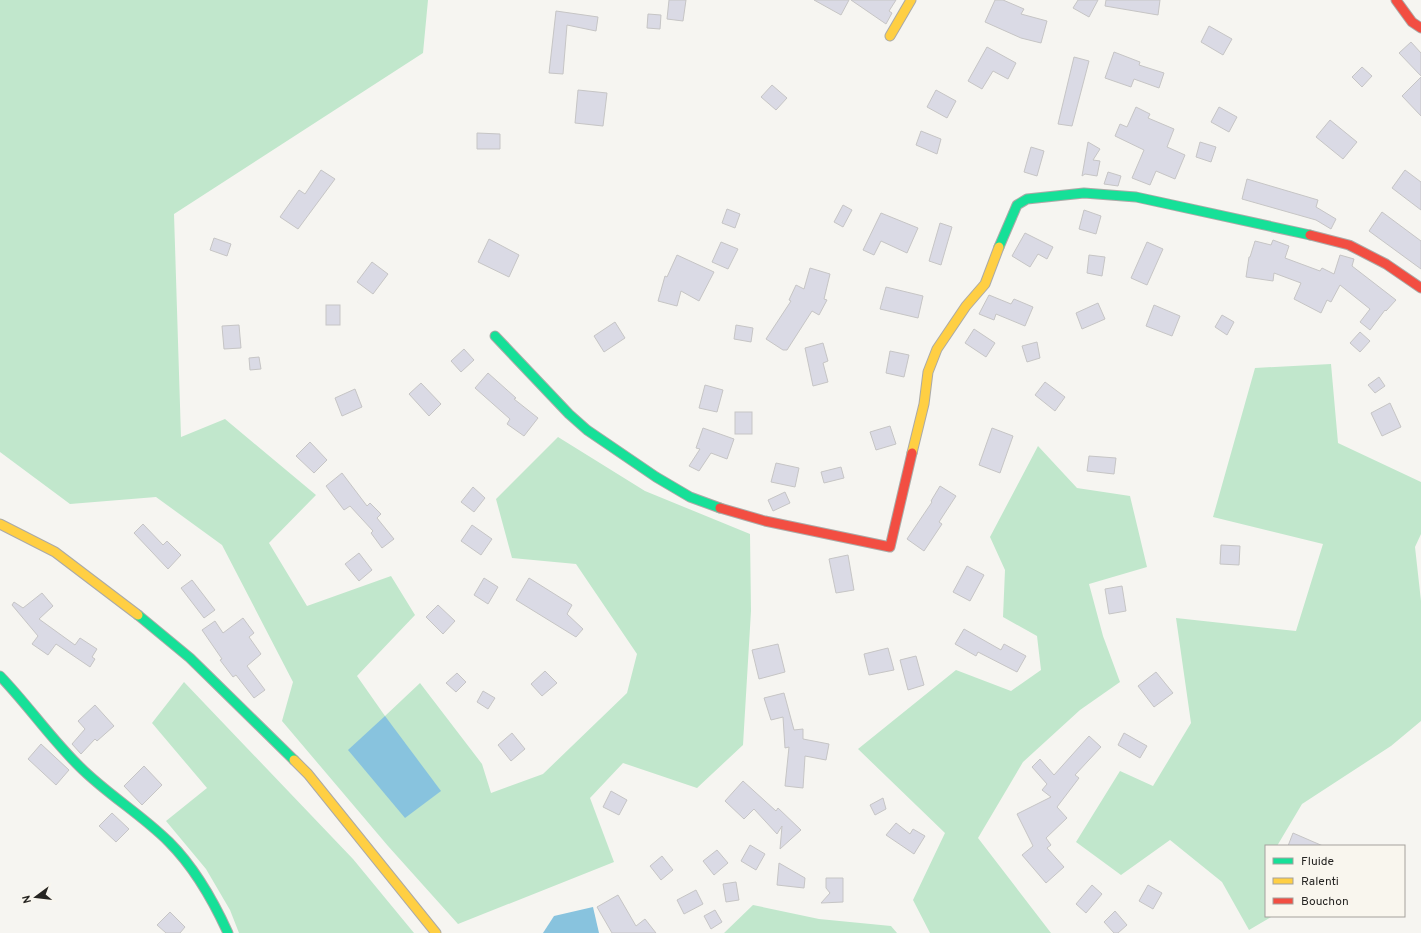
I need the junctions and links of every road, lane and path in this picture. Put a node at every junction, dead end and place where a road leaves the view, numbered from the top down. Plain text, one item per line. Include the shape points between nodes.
1 (911, 0) edge
2 (1396, 0) edge
3 (1421, 28) edge
4 (890, 36) dead end
5 (1421, 288) edge
6 (495, 336) dead end
7 (0, 524) edge
8 (0, 676) edge
9 (228, 933) edge
10 (436, 933) edge

1 - 4 main road
2 - 3 main road via 1412,22
5 - 6 main road via 1386,264 1349,245 1311,235 1136,197 1084,193 1027,199 1017,205 1011,217 985,284 966,306 937,349 928,372 924,404 890,547 765,521 690,497 656,478 587,430
7 - 10 main road via 55,552 190,658 308,774
8 - 9 main road via 16,691 90,778 168,842 190,867 215,905

